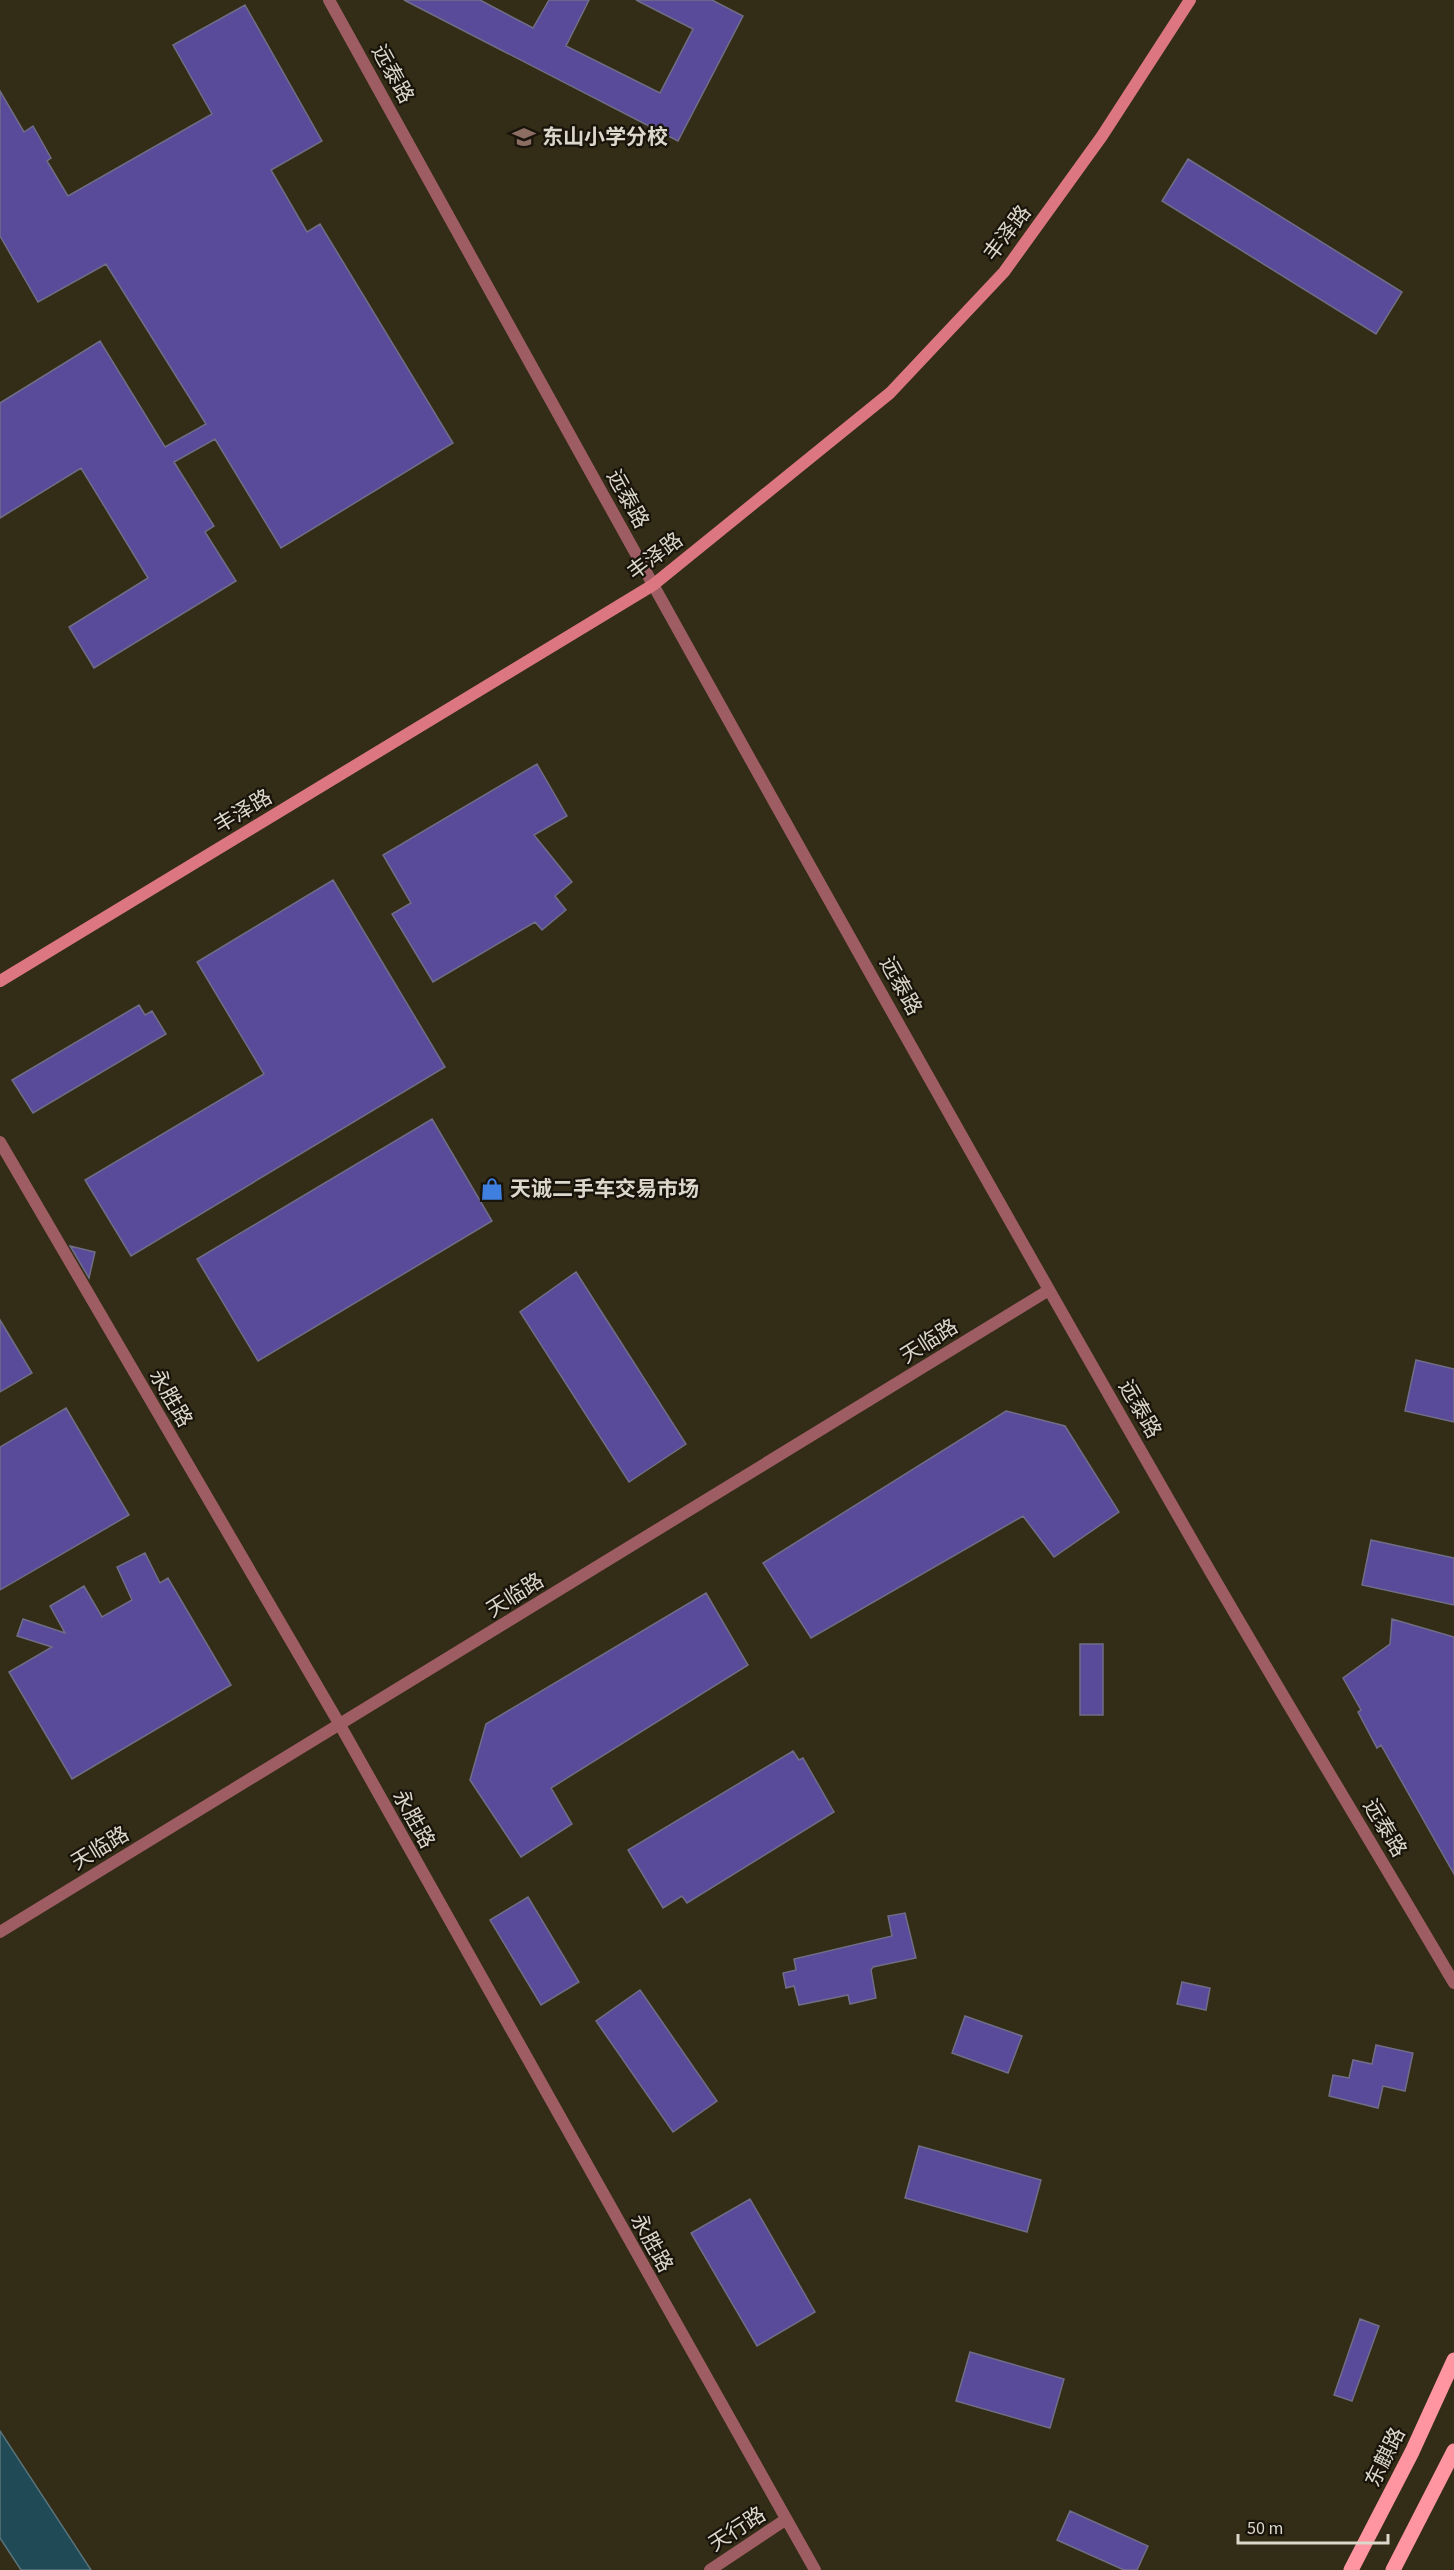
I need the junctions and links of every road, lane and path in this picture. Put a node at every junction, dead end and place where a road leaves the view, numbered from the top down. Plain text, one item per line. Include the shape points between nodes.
1 (329, 0) edge
2 (1190, 0) edge
3 (653, 585) junction
4 (0, 981) edge
5 (0, 1142) edge
6 (1049, 1290) junction
7 (340, 1725) junction
8 (0, 1932) edge
9 (1454, 1983) edge
10 (1454, 2360) edge
11 (1454, 2451) edge
12 (785, 2520) junction
13 (710, 2570) edge
14 (815, 2570) edge
15 (1351, 2570) edge
16 (1394, 2570) edge

1 - 3 street, 远泰路
2 - 3 main road, 丰泽路 via 1102,136 1004,272 890,393
3 - 4 main road, 丰泽路
3 - 6 street, 远泰路
5 - 7 street, 永胜路
6 - 7 street, 天临路
6 - 9 street, 远泰路 via 1182,1524
7 - 8 street, 天临路
7 - 12 street, 永胜路
10 - 15 main road, 东麒路
11 - 16 main road
12 - 13 street, 天行路
12 - 14 street, 永胜路

